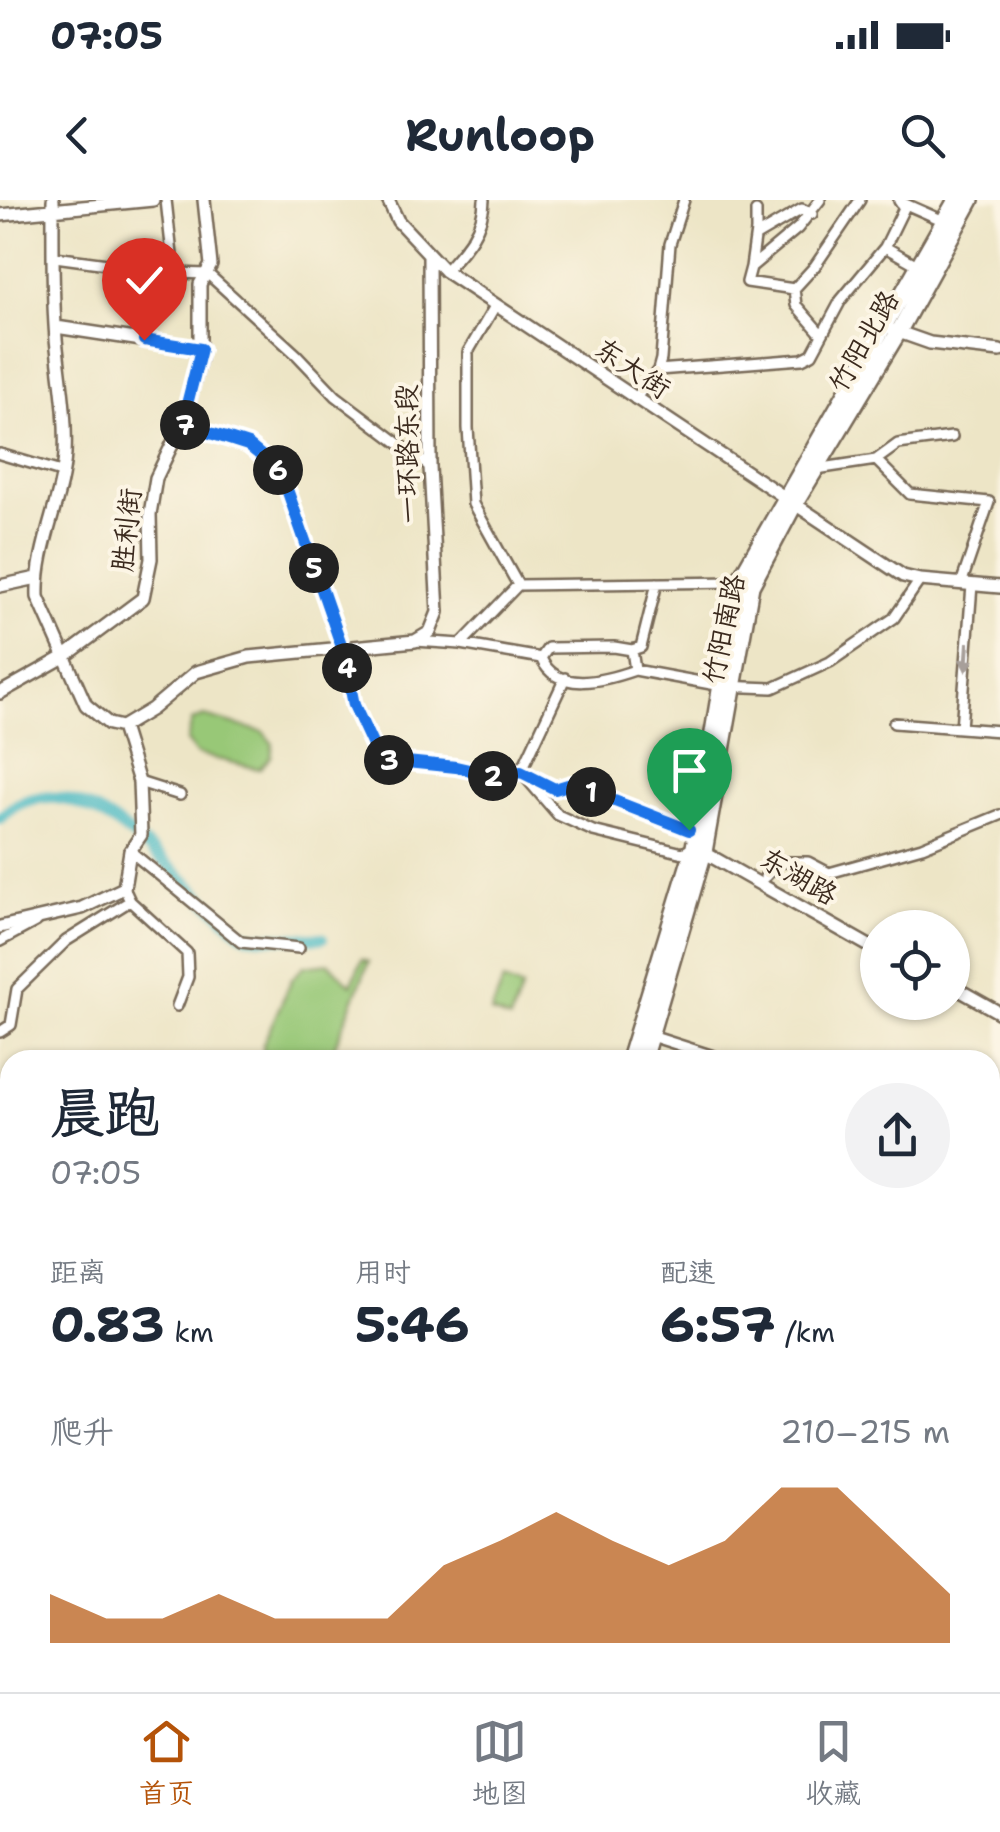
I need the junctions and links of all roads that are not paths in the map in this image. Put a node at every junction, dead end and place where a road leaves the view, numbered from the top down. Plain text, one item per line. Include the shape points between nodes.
1 (153, 200) edge
2 (166, 200) edge
3 (204, 200) edge
4 (388, 200) edge
5 (484, 200) edge
6 (684, 200) edge
7 (820, 200) edge
8 (860, 200) edge
9 (896, 200) edge
10 (956, 200) edge
11 (971, 200) edge
12 (84, 202) edge
13 (53, 206) edge
14 (756, 211) dead end
15 (812, 214) junction
16 (0, 215) edge
17 (944, 221) junction
18 (756, 236) junction
19 (885, 247) junction
20 (429, 256) junction
21 (55, 258) junction
22 (919, 266) junction
23 (750, 267) junction
24 (445, 271) junction
25 (174, 273) junction
26 (208, 274) junction
27 (794, 288) junction
28 (495, 306) junction
29 (894, 326) junction
30 (56, 327) junction
31 (822, 335) junction
32 (1000, 348) edge
33 (201, 349) junction
34 (658, 370) junction
35 (635, 399) junction
36 (182, 424) junction
37 (952, 437) dead end
38 (0, 454) edge
39 (876, 460) junction
40 (430, 467) junction
41 (816, 469) junction
42 (61, 472) junction
43 (789, 501) junction
44 (37, 578) junction
45 (920, 580) junction
46 (738, 582) junction
47 (657, 584) junction
48 (967, 584) junction
49 (518, 585) junction
50 (0, 586) edge
51 (1000, 586) edge
52 (415, 641) junction
53 (461, 644) junction
54 (343, 650) junction
55 (632, 650) junction
56 (64, 657) junction
57 (541, 658) junction
58 (635, 670) junction
59 (565, 678) junction
60 (728, 686) junction
61 (0, 693) edge
62 (894, 723) dead end
63 (122, 728) junction
64 (961, 728) junction
65 (1000, 731) edge
66 (521, 772) junction
67 (139, 782) junction
68 (180, 795) dead end
69 (1000, 815) edge
70 (700, 846) junction
71 (130, 850) junction
72 (764, 876) junction
73 (124, 888) junction
74 (130, 901) junction
75 (38, 920) junction
76 (0, 928) edge
77 (860, 932) edge
78 (860, 940) edge
79 (0, 942) edge
80 (299, 948) dead end
81 (970, 996) edge
82 (970, 1004) edge
83 (178, 1006) dead end
84 (1000, 1014) edge
85 (1000, 1022) edge
86 (0, 1032) edge
87 (651, 1036) junction
88 (633, 1050) edge
89 (647, 1050) edge
90 (695, 1050) edge

1 - 12 street
2 - 25 street
3 - 26 street, 胜利街
4 - 20 street, 东大街
5 - 24 street via 483,220
6 - 34 street via 670,244
7 - 15 street
8 - 27 street
9 - 17 street
9 - 19 street via 904,208
10 - 17 highway, 竹阳北路
11 - 29 highway, 竹阳北路
12 - 13 street
13 - 16 street
13 - 21 street
14 - 18 street
15 - 18 street via 802,209
15 - 23 street
17 - 22 highway, 竹阳北路
18 - 23 street
19 - 22 street
19 - 31 street
20 - 24 street, 东大街
20 - 40 street, 一环路东段
21 - 25 street
21 - 30 street
22 - 29 highway, 竹阳北路
23 - 27 street via 747,282
24 - 28 street, 东大街
25 - 26 street
26 - 33 street, 胜利街 via 200,284
26 - 40 street via 336,396
27 - 31 street via 796,305
28 - 35 street, 东大街
28 - 49 street via 468,352 474,504
29 - 32 street
29 - 41 highway, 竹阳北路
29 - 43 highway, 竹阳北路
30 - 33 street
30 - 42 street via 65,416
31 - 34 street via 802,359
33 - 36 street, 胜利街
34 - 35 street
35 - 43 street, 东大街
36 - 54 street via 248,445 281,472
36 - 56 street, 胜利街 via 156,478 144,598
37 - 39 street via 898,444
38 - 42 street
39 - 41 street
39 - 48 street via 910,494 989,502
40 - 52 street, 一环路东段 via 438,612 430,632
41 - 43 highway, 竹阳北路
42 - 44 street
43 - 45 street, 东大街 via 903,576
43 - 46 highway, 竹阳南路
43 - 60 highway, 竹阳南路 via 752,586
44 - 50 street
44 - 56 street via 38,597
45 - 48 street
45 - 60 street via 894,618 830,662 772,688
46 - 47 street
46 - 60 highway, 竹阳南路
47 - 49 street
47 - 55 street via 641,646
48 - 51 street
48 -> 64 street
49 - 53 street
52 - 53 street
52 - 54 street
53 - 57 street
54 - 63 street via 249,657 196,672
54 - 66 street via 360,720 387,760 496,776
55 - 57 street via 548,648
55 - 58 street
56 - 61 street, 胜利街
56 - 63 street via 86,706
57 - 59 street
58 - 59 street via 587,684
58 - 60 street
59 - 66 street
60 - 70 highway, 竹阳南路
62 - 64 street
63 - 67 street
64 - 65 street
66 - 70 street via 689,830
66 - 70 street via 558,816 593,831 683,853
67 - 68 street
67 - 71 street via 141,835
69 - 72 street via 922,847 828,873 808,862 779,862
70 - 72 street, 东湖路
70 - 78 street, 东湖路
70 - 87 highway, 竹阳南路
70 - 88 highway, 竹阳南路
71 - 73 street
71 - 80 street via 241,942
72 - 77 street, 东湖路
73 - 74 street
73 - 75 street
74 - 83 street via 187,953 188,977
74 - 86 street via 66,941 17,989 11,1026
75 - 76 street
75 - 79 street
81 - 84 street
82 - 85 street
87 - 89 highway, 竹阳南路
87 - 90 street

